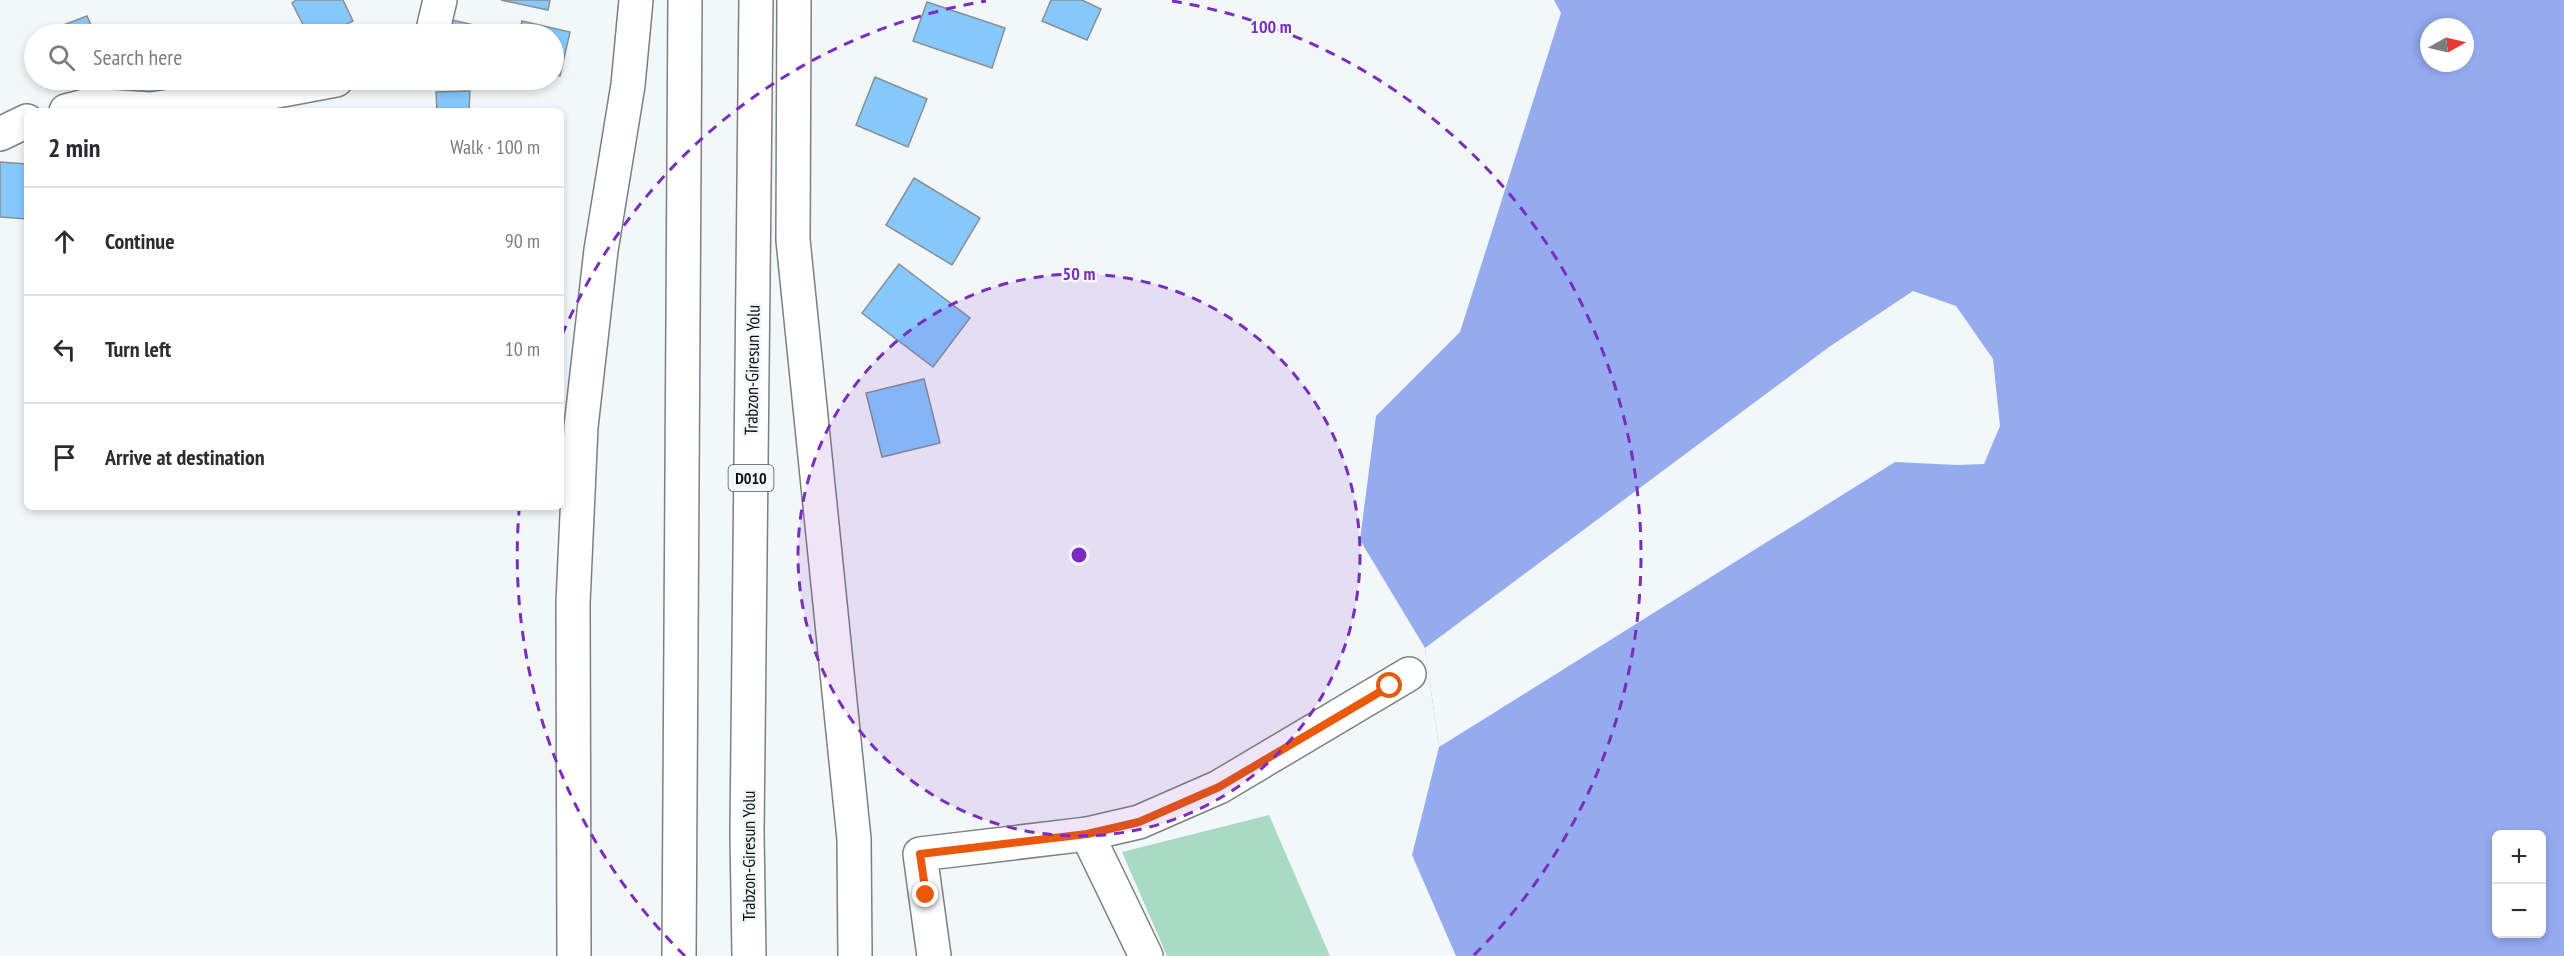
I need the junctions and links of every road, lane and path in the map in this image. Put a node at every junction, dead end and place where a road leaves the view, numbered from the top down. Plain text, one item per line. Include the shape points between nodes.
1 (440, 0) edge
2 (636, 0) edge
3 (685, 0) edge
4 (756, 0) edge
5 (794, 0) edge
6 (434, 24) edge
7 (282, 90) edge
8 (78, 108) edge
9 (135, 108) edge
10 (157, 108) edge
11 (24, 123) edge
12 (0, 134) edge
13 (1409, 674) dead end
14 (1087, 834) junction
15 (574, 956) edge
16 (679, 956) edge
17 (749, 956) edge
18 (855, 956) edge
19 (934, 956) edge
20 (1146, 956) edge

1 - 6 main road
2 - 15 main road via 581,427 573,603
3 - 16 main road
4 - 17 main road, Trabzon-Giresun Yolu / D010
5 - 18 main road via 793,240 854,839
7 - 10 main road
8 - 9 main road
11 - 12 main road
13 - 14 main road via 1219,787 1139,822
14 - 19 main road via 920,854
14 - 20 main road

